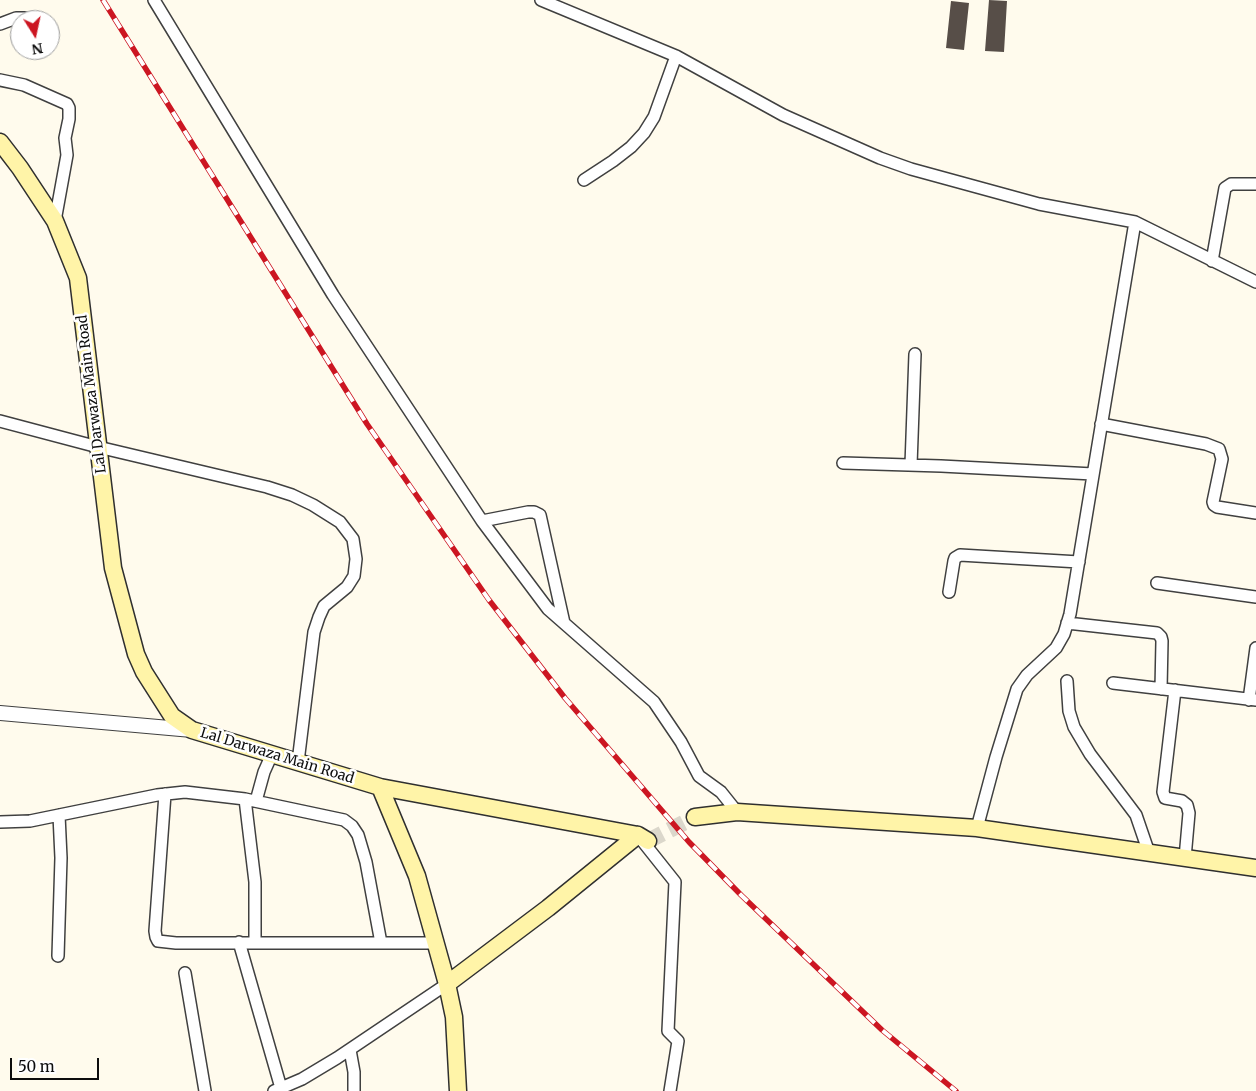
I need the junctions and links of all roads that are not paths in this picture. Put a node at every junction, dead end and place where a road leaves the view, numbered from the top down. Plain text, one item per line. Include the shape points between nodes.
1 (154, 0) edge
2 (541, 0) edge
3 (676, 56) junction
4 (0, 80) edge
5 (0, 142) edge
6 (584, 180) dead end
7 (1256, 184) edge
8 (55, 221) junction
9 (1136, 222) junction
10 (1212, 261) junction
11 (1256, 282) edge
12 (915, 354) dead end
13 (0, 421) edge
14 (1101, 424) junction
15 (98, 447) junction
16 (843, 463) dead end
17 (911, 465) junction
18 (1093, 474) junction
19 (1256, 512) edge
20 (482, 521) junction
21 (1079, 562) junction
22 (1157, 583) dead end
23 (949, 592) dead end
24 (1256, 597) edge
25 (564, 623) junction
26 (1067, 623) junction
27 (1256, 650) edge
28 (1067, 681) dead end
29 (1113, 684) dead end
30 (1161, 689) junction
31 (1175, 690) junction
32 (1252, 700) edge
33 (0, 713) edge
34 (192, 730) junction
35 (272, 754) junction
36 (298, 762) junction
37 (380, 787) junction
38 (165, 794) junction
39 (251, 800) junction
40 (737, 812) junction
41 (59, 815) junction
42 (695, 817) tunnel mouth
43 (0, 822) edge
44 (977, 828) junction
45 (643, 838) junction
46 (1149, 853) junction
47 (1186, 858) junction
48 (1256, 868) edge
49 (239, 942) junction
50 (255, 942) junction
51 (382, 943) junction
52 (436, 943) junction
53 (58, 956) dead end
54 (185, 973) dead end
55 (447, 984) junction
56 (350, 1050) junction
57 (277, 1090) edge
58 (205, 1091) edge
59 (354, 1091) edge
60 (458, 1091) edge
61 (670, 1091) edge

1 - 20 street via 334,295
2 - 3 street
3 - 6 street via 654,117 644,133 613,162
3 - 9 street via 783,115 880,158 1039,204
4 - 8 street via 24,84 69,108 64,138 67,155
5 - 8 main road, Lal Darwaza Main Road
7 - 10 street via 1231,184 1226,188
8 - 15 main road, Lal Darwaza Main Road via 78,278
9 - 10 street
9 - 14 street
10 - 11 street
12 - 17 street
13 - 15 street
14 - 18 street
14 - 19 street via 1219,449 1222,459 1214,505
15 - 34 main road, Lal Darwaza Main Road via 113,568 136,654 162,703 172,716
15 - 36 street via 267,487 292,496 340,522 353,539 354,576 347,587 324,606 314,632
16 - 17 street
17 - 18 street
18 - 21 street
20 - 25 street via 548,610
20 - 25 street via 528,512 540,515
21 - 23 street via 960,555 954,561
21 - 26 street
22 - 24 street
25 - 40 street via 654,702 699,776 721,792
26 - 30 street via 1157,633 1162,641
26 - 44 street via 1056,648 1017,689
27 - 32 street
28 - 46 street via 1074,727 1136,815
29 - 30 street
30 - 31 street
31 - 32 street
31 - 47 street via 1163,792 1165,798 1187,805
33 - 34 street
34 - 35 main road, Lal Darwaza Main Road
35 - 36 main road, Lal Darwaza Main Road
35 - 39 street
36 - 37 main road, Lal Darwaza Main Road
37 - 45 main road, Lal Darwaza Main Road
37 - 52 main road via 417,876
38 - 39 street via 185,792
38 - 41 street
38 - 49 street via 156,937 163,942
39 - 50 street via 256,882
39 - 51 street via 344,820 352,826 366,862
40 - 42 main road
40 - 44 main road
41 - 43 street via 30,821
41 - 53 street
44 - 46 main road
45 - 55 main road
45 - 61 street via 675,882 668,1031 678,1041
46 - 47 main road
47 - 48 main road
49 - 50 street
49 - 57 street
50 - 51 street
51 - 52 street
52 - 55 main road
54 - 58 street
55 - 56 street
55 - 60 main road via 454,1017
56 - 57 street
56 - 59 street

